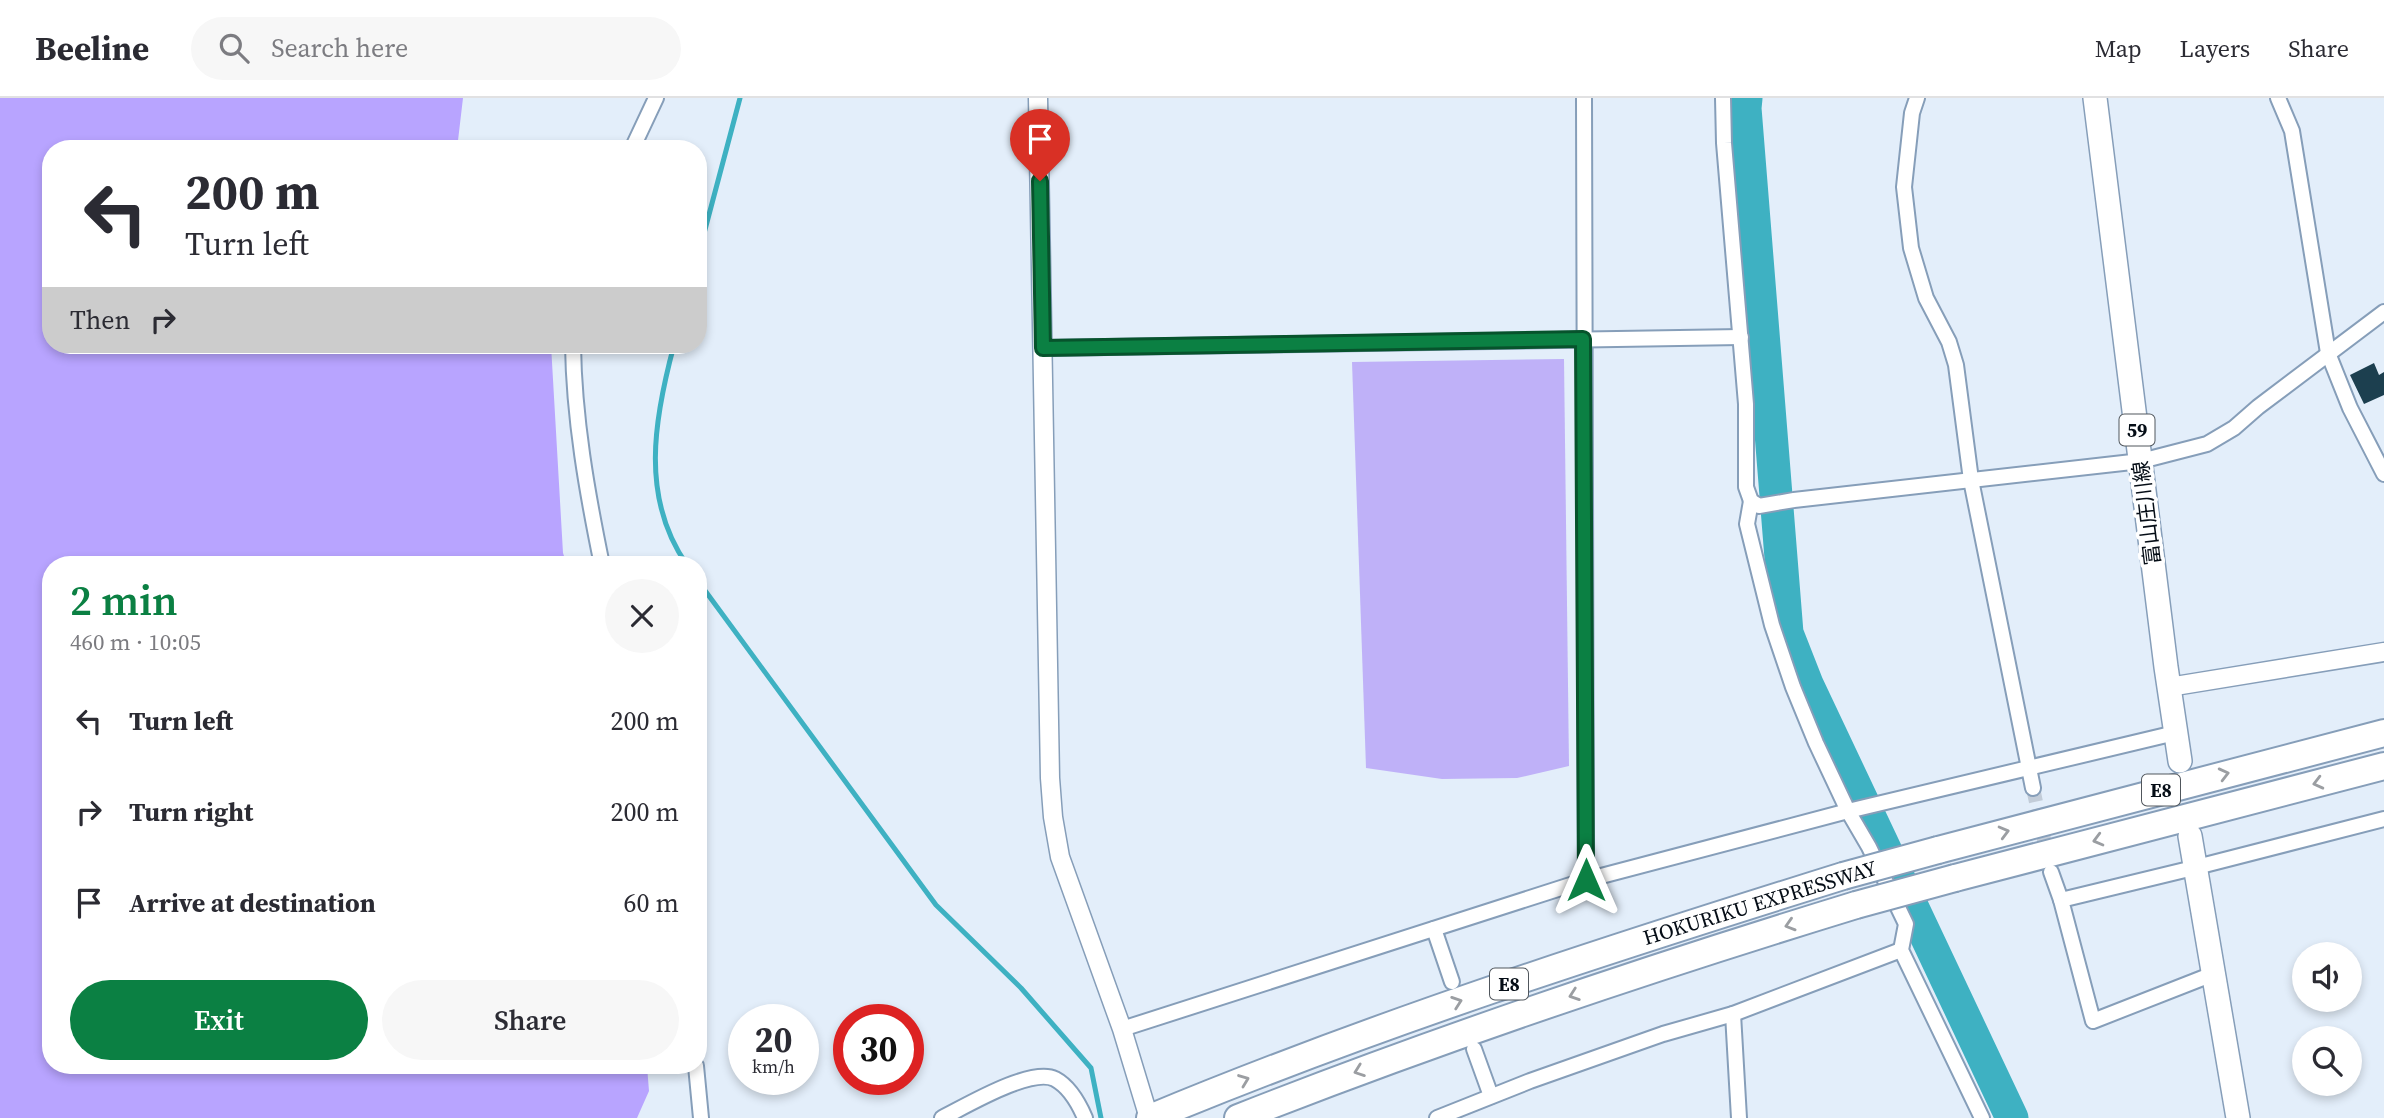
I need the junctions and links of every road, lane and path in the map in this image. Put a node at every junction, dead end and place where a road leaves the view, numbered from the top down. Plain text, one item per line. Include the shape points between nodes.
1 (656, 98) edge
2 (1038, 98) edge
3 (1584, 98) edge
4 (1723, 98) edge
5 (1917, 98) edge
6 (2095, 98) edge
7 (2278, 98) edge
8 (636, 140) edge
9 (2384, 312) edge
10 (1741, 337) junction
11 (1583, 339) junction
12 (1043, 348) junction
13 (2328, 353) junction
14 (573, 354) edge
15 (2141, 461) junction
16 (2384, 474) edge
17 (1971, 480) junction
18 (1755, 504) junction
19 (600, 556) edge
20 (2384, 652) edge
21 (2169, 687) junction
22 (2175, 733) junction
23 (2384, 733) edge
24 (2180, 761) dead end
25 (2384, 766) edge
26 (2030, 767) junction
27 (2033, 788) tunnel mouth
28 (1852, 810) junction
29 (2384, 819) edge
30 (2190, 836) dead end
31 (2195, 867) junction
32 (2051, 872) tunnel mouth
33 (1586, 880) junction
34 (2061, 900) junction
35 (1434, 929) junction
36 (1901, 950) junction
37 (2213, 974) junction
38 (1452, 982) tunnel mouth
39 (1733, 1014) junction
40 (1122, 1029) junction
41 (1475, 1049) tunnel mouth
42 (697, 1074) edge
43 (1491, 1097) junction
44 (1445, 1116) edge
45 (701, 1118) edge
46 (942, 1118) edge
47 (1085, 1118) edge
48 (1149, 1118) edge
49 (1238, 1118) edge
50 (1739, 1118) edge
51 (1982, 1118) edge
52 (2238, 1118) edge

1 - 8 street
2 - 12 street
3 - 11 street
4 - 10 street
5 - 17 street via 1904,187 1911,248 1926,298 1956,365
6 - 15 main road, 富山庄川線 / 59
7 - 13 street via 2292,131
9 - 13 street
10 - 11 street
10 - 18 street via 1746,487
11 - 12 street
11 - 33 street
12 - 40 street via 1053,817 1060,857
13 - 15 street via 2234,428 2207,443
13 - 16 street
14 - 19 street via 586,483
15 - 17 street
15 - 21 main road, 富山庄川線 / 59
17 - 18 street
17 - 26 street
18 - 28 street via 1747,524 1772,625 1816,743
20 - 21 street
21 - 22 main road, 富山庄川線 / 59
22 - 24 main road, 富山庄川線 / 59
22 - 26 street
48 -> 23 highway, HOKURIKU EXPRESSWAY / E8, bridge via 1434,1009 1843,876
25 -> 49 highway, HOKURIKU EXPRESSWAY / E8, bridge via 1856,905 1469,1031
26 - 27 street
26 - 28 street
28 - 33 street
28 - 36 street via 1906,924
29 - 31 street
30 - 31 main road
31 - 34 street
31 - 37 main road
32 - 34 street
33 - 35 street
34 - 37 street via 2093,1021
35 - 38 street
35 - 40 street
36 - 39 street
36 - 51 street
37 - 52 main road
39 - 43 street via 1663,1034
39 - 50 street
40 - 48 street
41 - 43 street
42 - 45 street
43 - 44 street
46 - 47 street via 1026,1077 1054,1078 1074,1096

